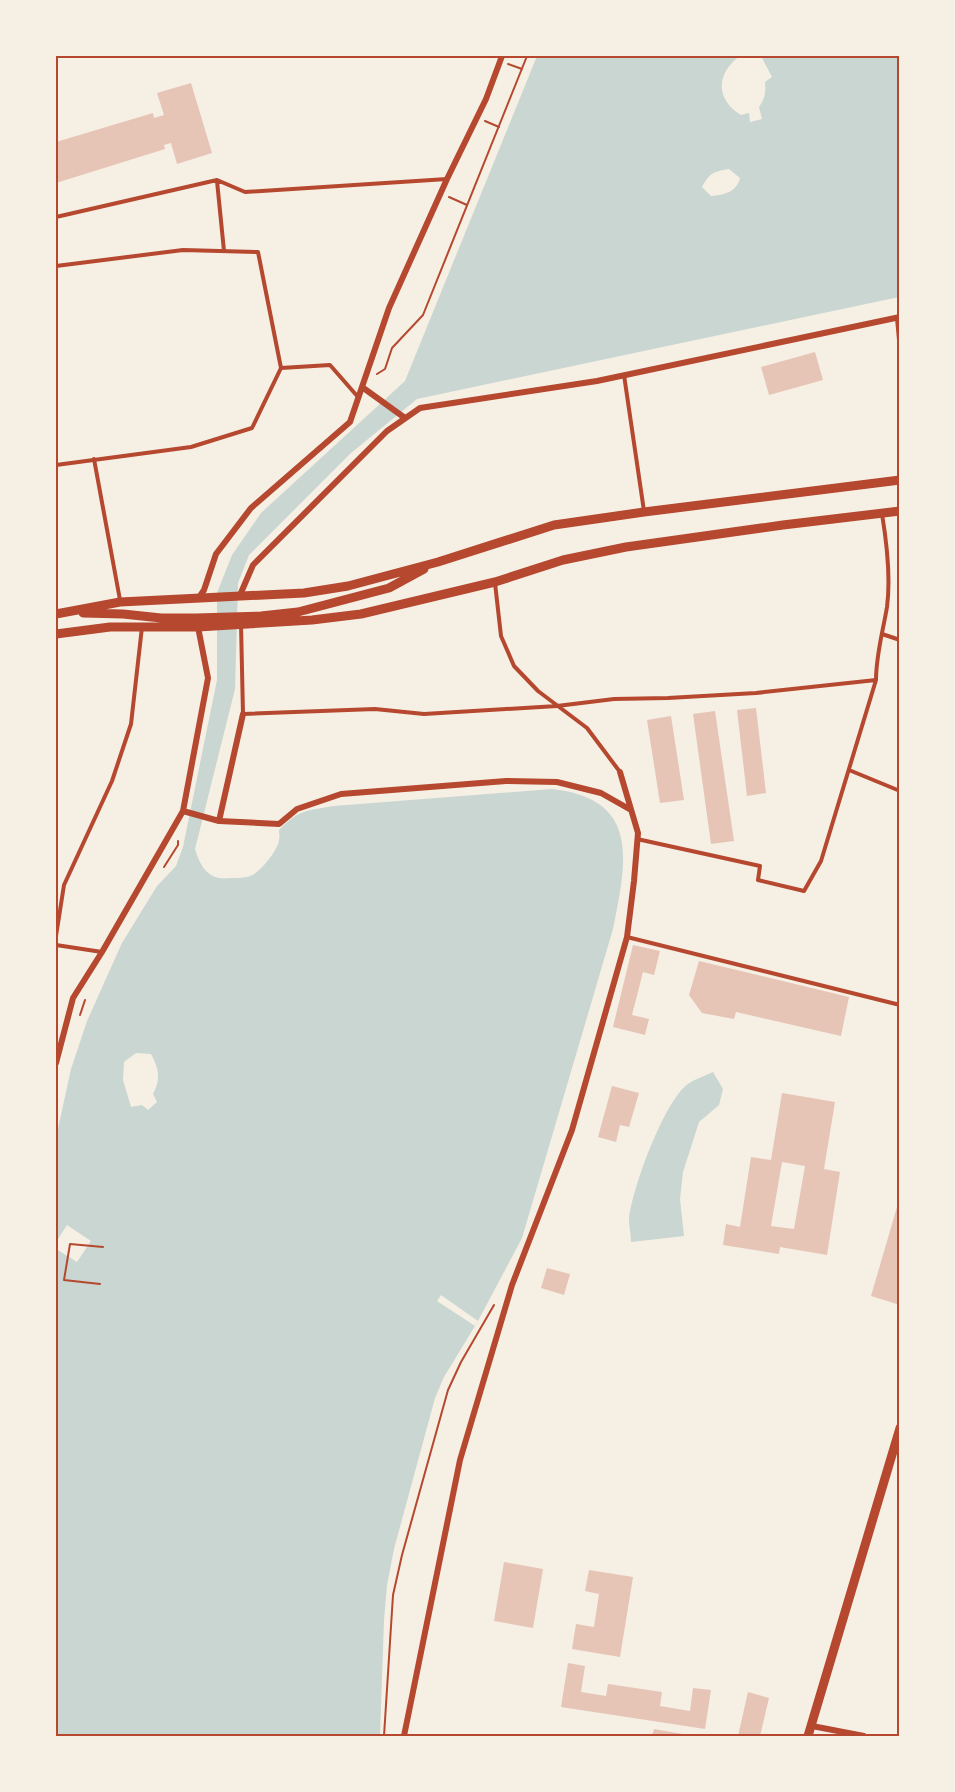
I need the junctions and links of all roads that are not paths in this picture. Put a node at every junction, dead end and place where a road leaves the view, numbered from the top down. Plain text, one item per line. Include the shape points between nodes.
1 (501, 58) edge
2 (447, 178) junction
3 (217, 180) junction
4 (56, 217) edge
5 (224, 251) junction
6 (56, 266) edge
7 (898, 318) edge
8 (900, 351) edge
9 (281, 368) junction
10 (624, 375) junction
11 (363, 384) junction
12 (359, 398) junction
13 (402, 417) junction
14 (94, 459) junction
15 (56, 465) edge
16 (900, 480) edge
17 (900, 511) edge
18 (644, 512) junction
19 (882, 513) junction
20 (438, 562) junction
21 (495, 582) junction
22 (240, 595) junction
23 (198, 599) junction
24 (120, 602) junction
25 (58, 613) edge
26 (242, 620) junction
27 (197, 623) junction
28 (142, 627) junction
29 (56, 634) edge
30 (882, 634) junction
31 (900, 640) edge
32 (876, 680) junction
33 (557, 706) junction
34 (243, 714) junction
35 (849, 770) junction
36 (620, 772) joint
37 (900, 791) edge
38 (631, 810) junction
39 (183, 811) junction
40 (219, 821) junction
41 (637, 838) junction
42 (56, 936) edge
43 (627, 937) junction
44 (56, 945) edge
45 (102, 952) junction
46 (900, 1005) edge
47 (56, 1063) edge
48 (899, 1431) edge
49 (812, 1726) junction
50 (404, 1737) edge
51 (808, 1737) edge
52 (864, 1737) edge

1 - 2 street via 486,99
2 - 3 lane via 245,192
2 - 11 street via 389,308
3 - 4 lane
3 - 5 lane
5 - 6 lane via 183,250
5 - 9 lane via 258,252
7 - 8 lane
7 - 10 street
9 - 12 lane via 330,365
9 - 14 lane via 252,428 191,447
10 - 13 street via 420,408
10 - 18 lane
11 - 12 street
11 - 13 street
12 - 23 street via 350,422 251,508 216,554
13 - 22 street via 253,565
14 - 15 lane
14 - 24 lane
16 - 18 main road
17 - 19 main road
18 - 20 main road via 554,525
19 - 21 main road via 626,548 563,560
19 - 30 lane via 888,550
20 - 22 main road via 348,586
20 - 26 main road via 389,588 298,612
21 - 26 main road via 361,614 312,620
21 - 33 lane via 501,636 514,666
22 - 23 main road
23 - 24 main road
24 - 25 main road
25 - 27 main road via 123,614
26 - 27 main road
26 - 34 lane
27 - 28 main road
27 - 39 street via 208,678
28 - 29 main road
28 - 42 lane via 131,724 112,781 64,885
30 - 31 lane
30 - 32 lane
32 - 33 lane via 756,693 614,699
32 - 35 lane
33 - 34 lane via 424,714 375,709
33 - 36 lane via 587,728
34 - 40 street
35 - 37 lane
35 - 41 lane via 821,861 804,891 758,880 760,866
36 - 38 street
38 - 40 street via 601,793 556,782 506,781 340,794 297,808 279,824
38 - 41 street
39 - 40 street
39 - 45 street
41 - 43 street
43 - 46 lane
43 - 50 street via 573,1130 512,1285 460,1460
44 - 45 lane
45 - 47 street via 73,998
48 - 49 main road
49 - 51 main road
49 - 52 street

